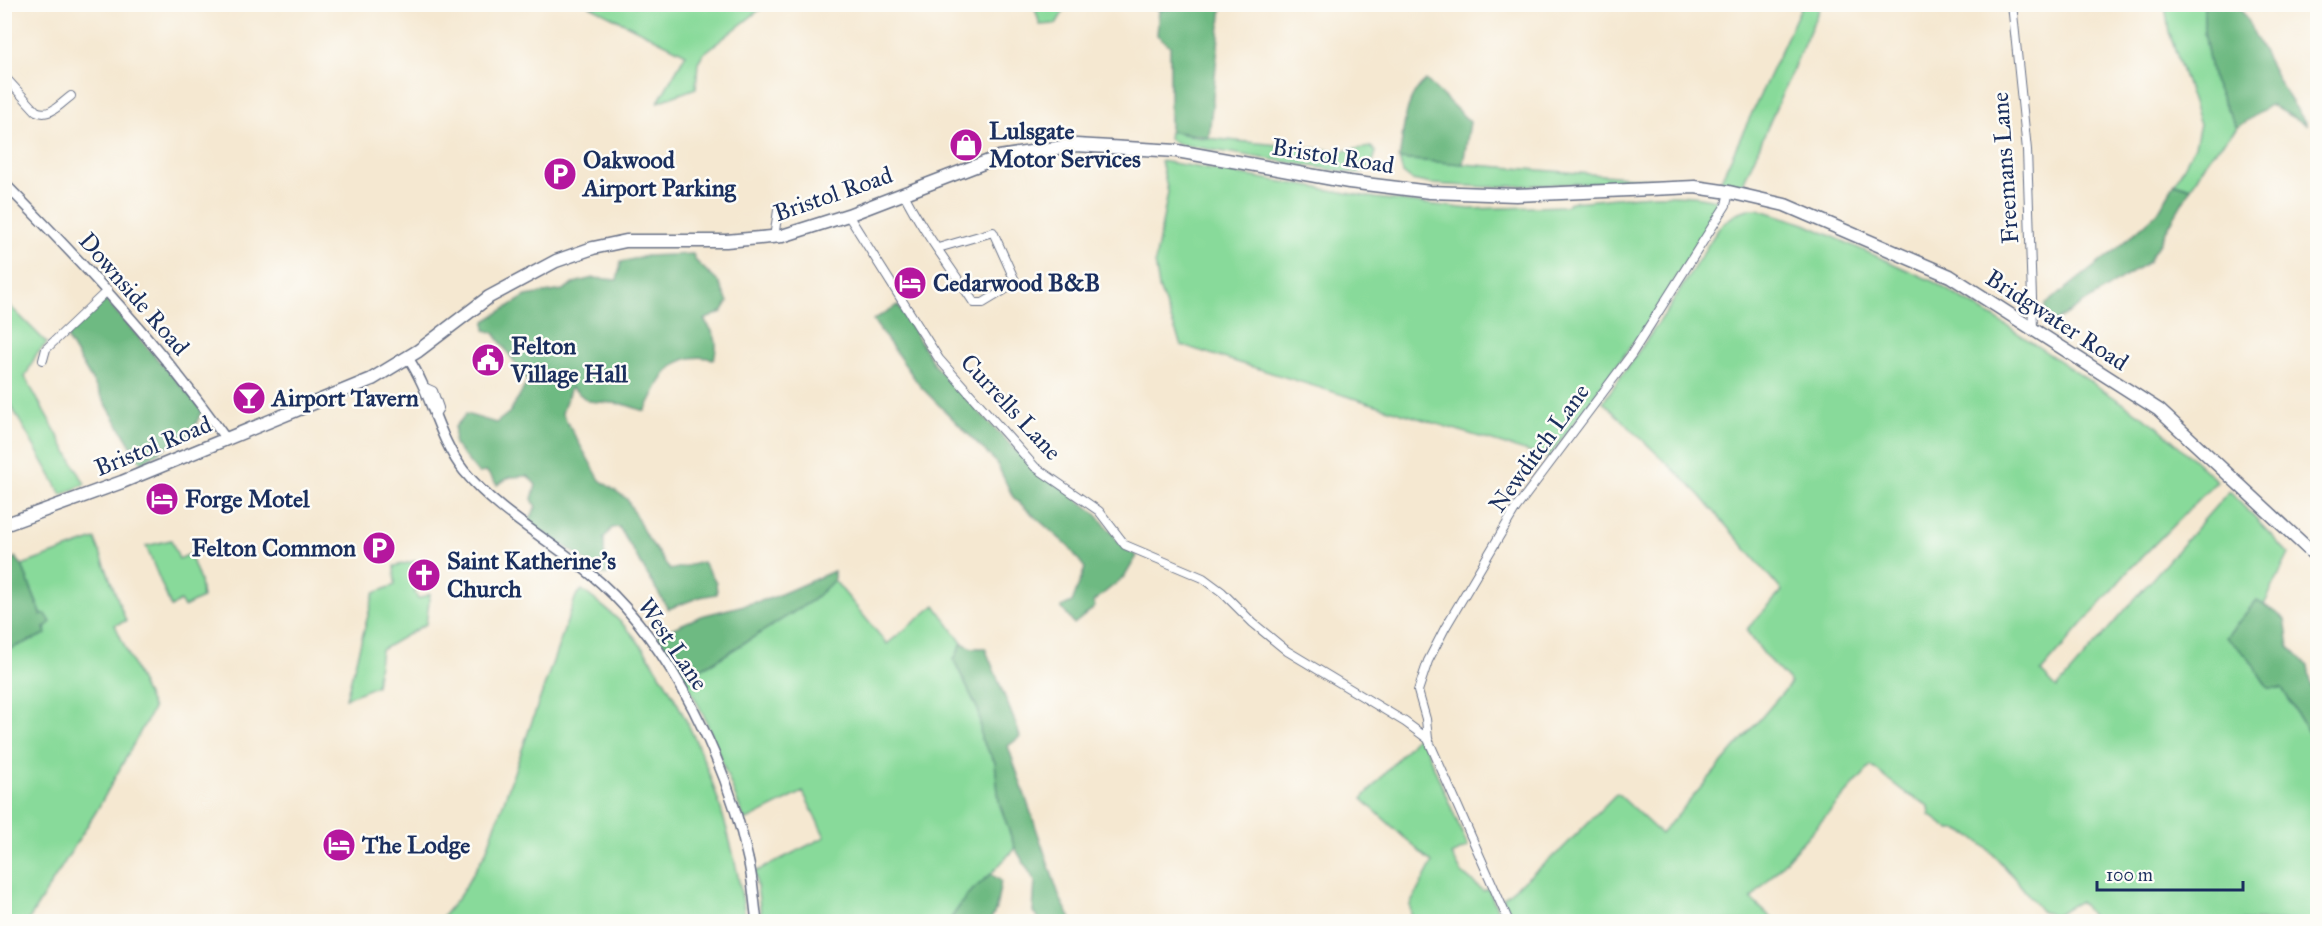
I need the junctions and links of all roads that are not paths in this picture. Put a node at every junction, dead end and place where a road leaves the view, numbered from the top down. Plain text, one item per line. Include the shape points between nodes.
1 (2012, 4) edge
2 (5, 76) edge
3 (71, 96) dead end
4 (4, 183) edge
5 (903, 192) junction
6 (1729, 192) junction
7 (777, 210) dead end
8 (848, 215) junction
9 (774, 238) junction
10 (938, 248) junction
11 (108, 290) junction
12 (2033, 328) junction
13 (408, 358) junction
14 (43, 360) dead end
15 (226, 439) junction
16 (4, 525) edge
17 (2318, 558) edge
18 (1428, 739) junction
19 (756, 921) edge
20 (1509, 921) edge

1 - 12 street, Freemans Lane via 2027,150
2 - 3 street via 43,114
4 - 11 street, Downside Road
5 - 6 highway, Bristol Road via 999,157 1076,145 1178,151 1348,182 1430,192 1516,195 1674,187
5 - 8 highway, Bristol Road
5 - 10 street via 922,230
6 - 12 highway, Bridgwater Road via 1785,205 1843,228 1950,276
6 - 18 street, Newditch Lane via 1726,205 1631,355 1516,508 1445,627 1418,691
7 - 9 street
8 - 9 highway, Bristol Road
8 - 18 street, Currells Lane via 939,359 1035,467 1099,511 1125,545 1203,578 1287,651
9 - 13 highway, Bristol Road via 626,241 592,248 556,261 489,297
10 - 10 street via 974,303 983,303 1016,283 993,232
11 - 14 street via 46,349
11 - 15 street, Downside Road via 169,361
12 - 17 highway, Bridgwater Road via 2159,410
13 - 15 highway, Bristol Road via 372,379
13 - 19 street, West Lane via 448,448 478,486 600,582 657,648 694,710 724,781 749,860
15 - 16 highway, Bristol Road
18 - 20 street

